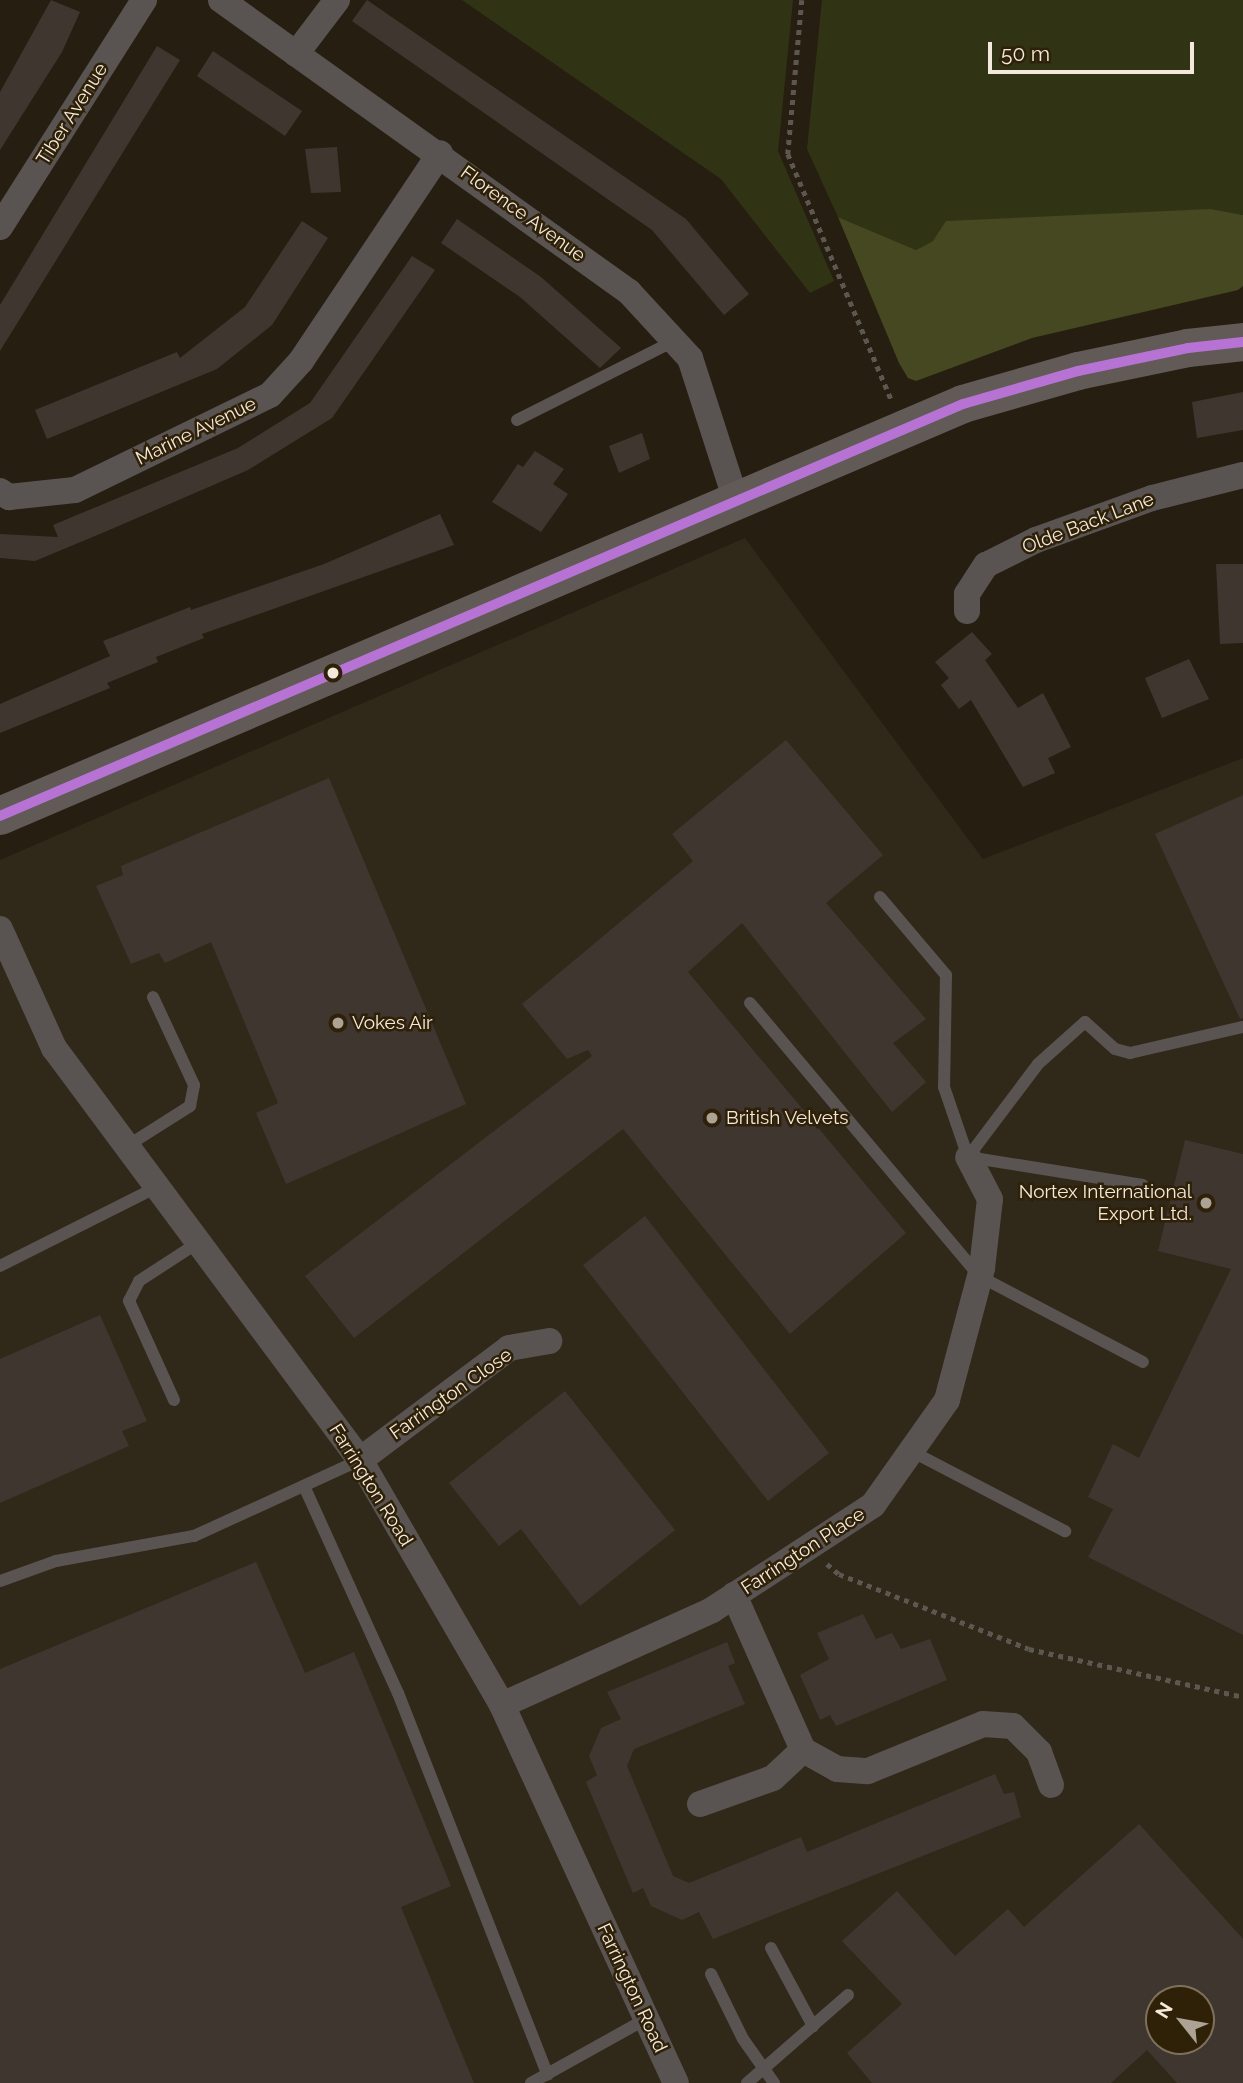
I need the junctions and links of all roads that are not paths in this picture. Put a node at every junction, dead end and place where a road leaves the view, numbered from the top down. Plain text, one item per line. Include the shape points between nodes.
1 (144, 0) edge
2 (221, 0) edge
3 (337, 0) edge
4 (296, 54) junction
5 (440, 153) junction
6 (0, 227) edge
7 (674, 341) junction
8 (1243, 342) edge
9 (517, 421) dead end
10 (1243, 475) edge
11 (0, 491) edge
12 (736, 500) junction
13 (967, 611) dead end
14 (0, 816) edge
15 (880, 897) dead end
16 (0, 929) edge
17 (153, 997) dead end
18 (750, 1003) dead end
19 (1243, 1027) edge
20 (127, 1146) junction
21 (968, 1157) junction
22 (1143, 1185) dead end
23 (157, 1187) junction
24 (199, 1242) junction
25 (0, 1266) edge
26 (979, 1276) junction
27 (549, 1341) dead end
28 (1143, 1362) dead end
29 (174, 1400) dead end
30 (911, 1451) junction
31 (360, 1460) junction
32 (304, 1486) junction
33 (1065, 1531) dead end
34 (0, 1581) edge
35 (734, 1595) junction
36 (502, 1705) junction
37 (803, 1750) junction
38 (1051, 1785) dead end
39 (700, 1804) dead end
40 (771, 1948) dead end
41 (711, 1975) dead end
42 (848, 1996) dead end
43 (646, 2019) junction
44 (813, 2026) junction
45 (763, 2070) junction
46 (548, 2075) junction
47 (531, 2083) edge
48 (676, 2083) edge
49 (747, 2083) edge
50 (774, 2083) edge

1 - 6 street, Tiber Avenue
2 - 4 street, Florence Avenue
3 - 4 street
4 - 5 street, Florence Avenue
5 - 7 street, Florence Avenue via 629,292
5 - 11 street, Marine Avenue via 301,361 270,395 75,490 9,497
7 - 9 lane
7 - 12 street, Florence Avenue via 690,358
8 - 12 highway via 1188,348 1078,371 963,404
10 - 13 street, Olde Back Lane via 1152,498 1036,540 986,565 967,594
12 - 14 highway
15 - 21 lane via 946,975 944,1087
16 - 20 street, Farrington Road via 54,1048
17 - 20 lane via 194,1085 190,1106
18 - 26 lane
19 - 21 lane via 1130,1053 1115,1049 1085,1022 1030,1073
20 - 23 street, Farrington Road
21 - 22 lane
21 - 26 street, Farrington Place via 990,1199
23 - 24 street, Farrington Road
23 - 25 lane
24 - 29 lane via 139,1281 129,1301
24 - 31 street, Farrington Road
26 - 28 lane
26 - 30 street, Farrington Place via 947,1400
27 - 31 street, Farrington Close via 509,1348
30 - 33 lane
30 - 35 street, Farrington Place via 873,1505
31 - 32 lane
31 - 36 street, Farrington Road
32 - 34 lane via 194,1536 56,1561
32 - 46 lane via 404,1706
35 - 36 street, Farrington Place via 712,1610
35 - 37 street
36 - 43 street, Farrington Road
37 - 38 street via 837,1769 868,1770 983,1724 1013,1726 1039,1752
37 - 39 street via 773,1778
40 - 44 lane
41 - 45 lane
42 - 44 lane
43 - 46 lane
43 - 48 street, Farrington Road
44 - 45 lane
45 - 49 lane
45 - 50 lane
46 - 47 lane

